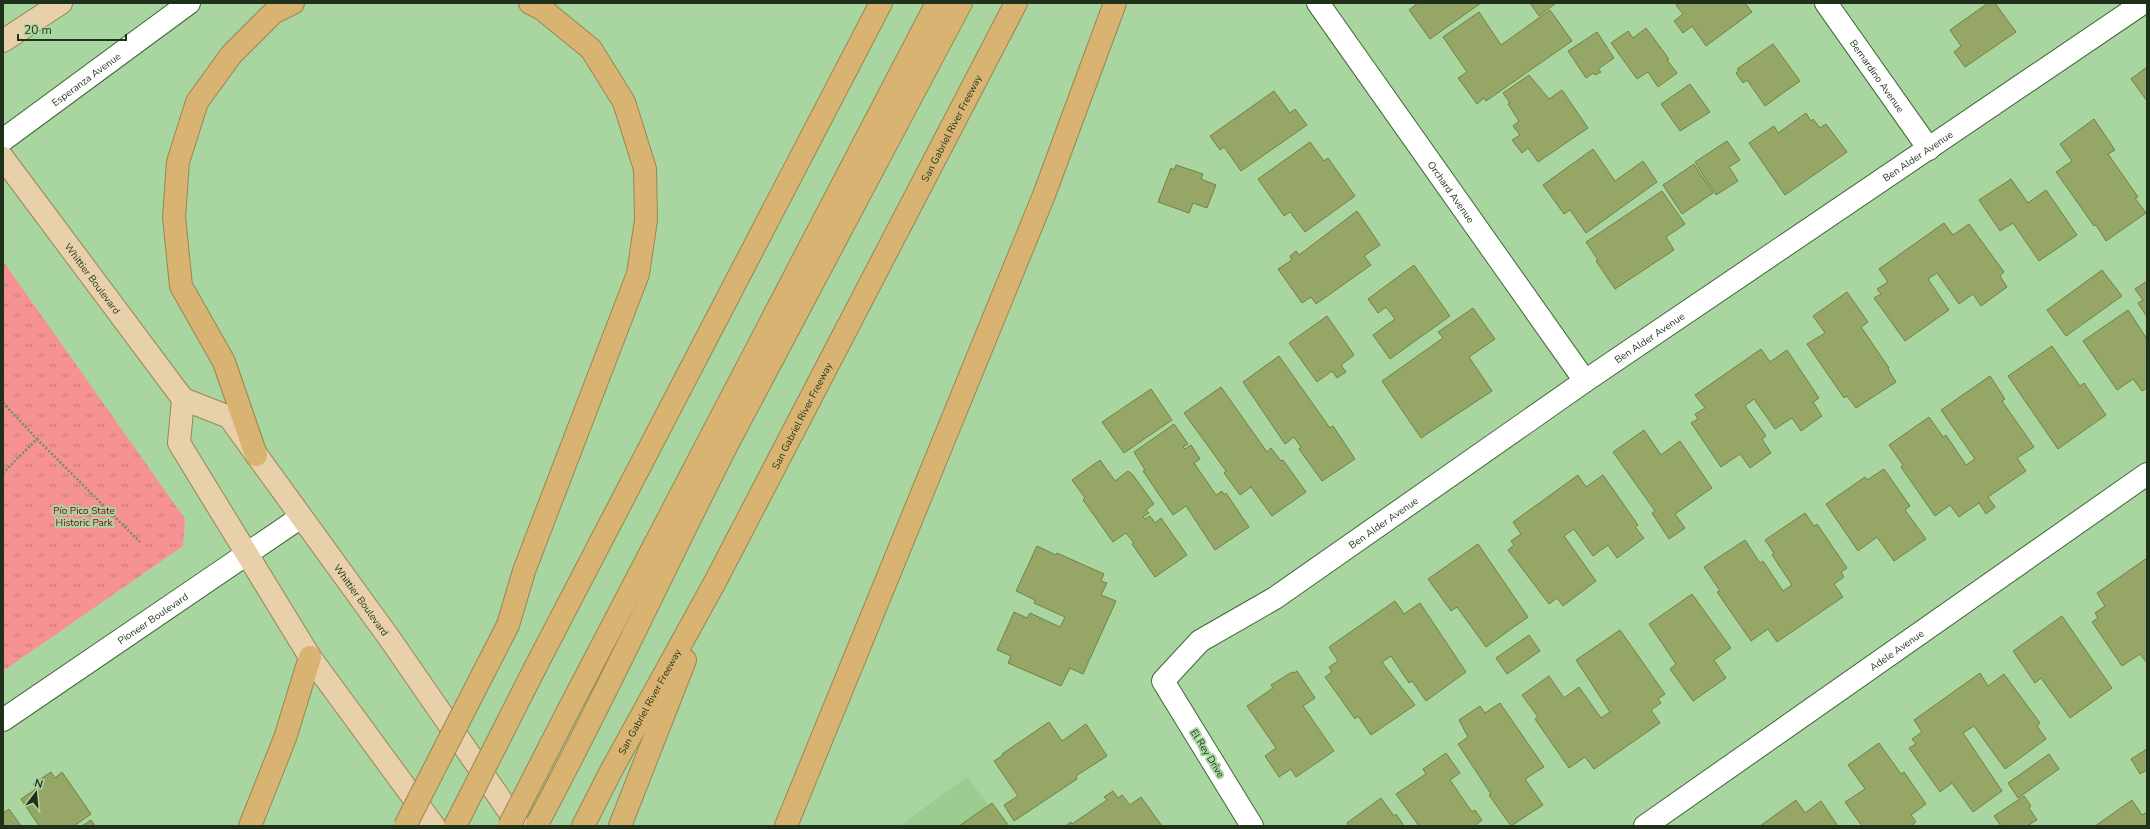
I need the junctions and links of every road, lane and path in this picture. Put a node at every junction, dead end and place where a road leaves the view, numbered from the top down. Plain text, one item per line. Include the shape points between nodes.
1 (61, 3) edge
2 (189, 3) edge
3 (293, 3) edge
4 (530, 3) edge
5 (881, 3) edge
6 (937, 3) edge
7 (960, 3) edge
8 (1016, 3) edge
9 (1115, 3) edge
10 (1318, 3) edge
11 (1826, 3) edge
12 (2143, 3) edge
13 (3, 41) edge
14 (3, 140) edge
15 (1929, 148) junction
16 (3, 158) edge
17 (1585, 381) junction
18 (183, 399) junction
19 (3, 403) edge
20 (37, 439) junction
21 (256, 455) junction
22 (3, 473) edge
23 (2147, 474) edge
24 (301, 517) junction
25 (140, 542) dead end
26 (247, 553) junction
27 (715, 582) junction
28 (310, 657) junction
29 (1163, 681) joint
30 (3, 720) edge
31 (250, 826) edge
32 (406, 826) edge
33 (434, 826) edge
34 (455, 826) edge
35 (509, 826) edge
36 (519, 826) edge
37 (536, 826) edge
38 (583, 826) edge
39 (620, 826) edge
40 (786, 826) edge
41 (1252, 826) edge
42 (1645, 826) edge

1 - 13 main road
2 - 14 street, Esperanza Avenue
3 - 21 highway via 273,13 231,54 198,102 178,162 174,217 181,286 224,362
4 - 32 highway, bridge via 542,9 591,49 624,102 645,169 646,220 638,274 524,571 508,625
5 - 34 highway, bridge
6 - 35 highway, bridge
7 - 37 highway via 869,181 728,444 584,736
8 - 27 highway, San Gabriel River Freeway
9 - 40 highway via 1044,195
10 - 17 street, Orchard Avenue
11 - 15 street, Bernardino Avenue
12 - 15 street, Ben Alder Avenue
15 - 17 street, Ben Alder Avenue
16 - 18 main road, Whittier Boulevard
17 - 29 street, Ben Alder Avenue via 1275,598 1200,641
18 - 21 main road, Whittier Boulevard via 229,417
18 - 26 main road via 179,443
19 - 20 path
20 - 22 path
20 - 25 path
21 - 24 main road, Whittier Boulevard
23 - 42 street, Adele Avenue
24 - 26 street, Pioneer Boulevard
24 - 36 main road, Whittier Boulevard via 390,639
26 - 28 main road
26 - 30 street, Pioneer Boulevard
27 - 38 highway, San Gabriel River Freeway
27 - 39 highway
28 - 31 highway via 285,738
28 - 33 main road
29 - 41 street, El Rey Drive

